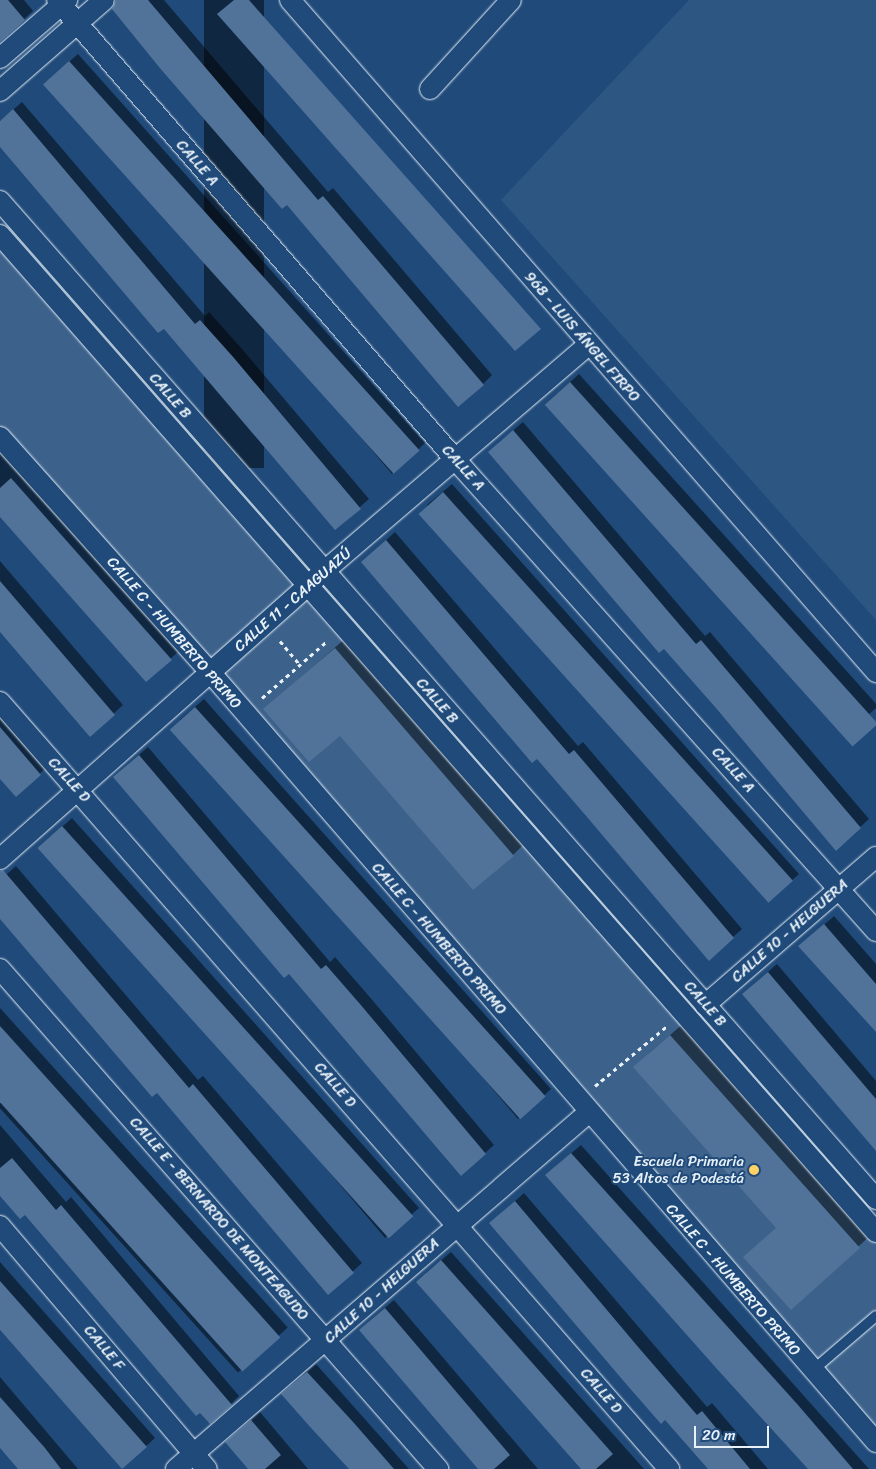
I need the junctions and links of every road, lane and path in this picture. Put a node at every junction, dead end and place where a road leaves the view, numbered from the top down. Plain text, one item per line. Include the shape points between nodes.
1 (104, 0) edge
2 (290, 0) edge
3 (511, 0) edge
4 (62, 2) edge
5 (76, 24) junction
6 (0, 58) edge
7 (430, 89) dead end
8 (0, 91) edge
9 (0, 201) edge
10 (0, 235) edge
11 (589, 344) junction
12 (0, 437) edge
13 (454, 458) junction
14 (324, 573) junction
15 (307, 586) junction
16 (266, 624) junction
17 (343, 628) junction
18 (300, 665) junction
19 (210, 672) junction
20 (876, 672) edge
21 (0, 702) edge
22 (244, 712) junction
23 (79, 790) junction
24 (876, 857) edge
25 (0, 859) edge
26 (839, 889) junction
27 (876, 931) edge
28 (0, 969) edge
29 (705, 1005) junction
30 (684, 1012) junction
31 (583, 1107) junction
32 (876, 1198) edge
33 (456, 1225) junction
34 (0, 1226) edge
35 (876, 1232) edge
36 (876, 1316) edge
37 (326, 1342) junction
38 (812, 1371) junction
39 (876, 1442) edge
40 (193, 1453) junction
41 (176, 1469) edge
42 (207, 1469) edge
43 (438, 1469) edge
44 (668, 1469) edge

1 - 5 street
2 - 11 street, 968 - LUIS ÁNGEL FIRPO
3 - 7 street
4 - 5 street, CALLE A
4 - 6 street
5 - 8 street
5 - 13 street, CALLE A
9 - 14 street, CALLE B
10 - 15 street, CALLE B
11 - 13 street, CALLE 11 - CAAGUAZÚ
11 - 20 street, 968 - LUIS ÁNGEL FIRPO
12 - 19 street, CALLE C - HUMBERTO PRIMO
13 - 14 street, CALLE 11 - CAAGUAZÚ
13 - 26 street, CALLE A
14 - 15 street, CALLE 11 - CAAGUAZÚ
14 - 29 street, CALLE B
15 - 16 street, CALLE 11 - CAAGUAZÚ
15 - 17 street, CALLE B
16 - 18 path
16 - 19 street, CALLE 11 - CAAGUAZÚ
17 - 18 path
17 - 30 street, CALLE B
18 - 22 path
19 - 22 street, CALLE C - HUMBERTO PRIMO
19 - 23 street, CALLE 11 - CAAGUAZÚ
21 - 23 street, CALLE D
22 - 31 street, CALLE C - HUMBERTO PRIMO
23 - 25 street, CALLE 11 - CAAGUAZÚ
23 - 33 street, CALLE D
24 - 26 street, CALLE 10 - HELGUERA
26 - 27 street, CALLE A
26 - 29 street, CALLE 10 - HELGUERA
28 - 37 street, CALLE E - BERNARDO DE MONTEAGUDO
29 - 32 street, CALLE B
30 - 31 path
30 - 35 street, CALLE B
31 - 33 street, CALLE 10 - HELGUERA
31 - 38 street, CALLE C - HUMBERTO PRIMO
33 - 37 street, CALLE 10 - HELGUERA
33 - 44 street, CALLE D
34 - 40 street, CALLE F
36 - 38 lane
37 - 40 street, CALLE 10 - HELGUERA
37 - 43 street, CALLE E - BERNARDO DE MONTEAGUDO
38 - 39 street, CALLE C - HUMBERTO PRIMO
40 - 41 street, CALLE 10 - HELGUERA
40 - 42 street, CALLE F

